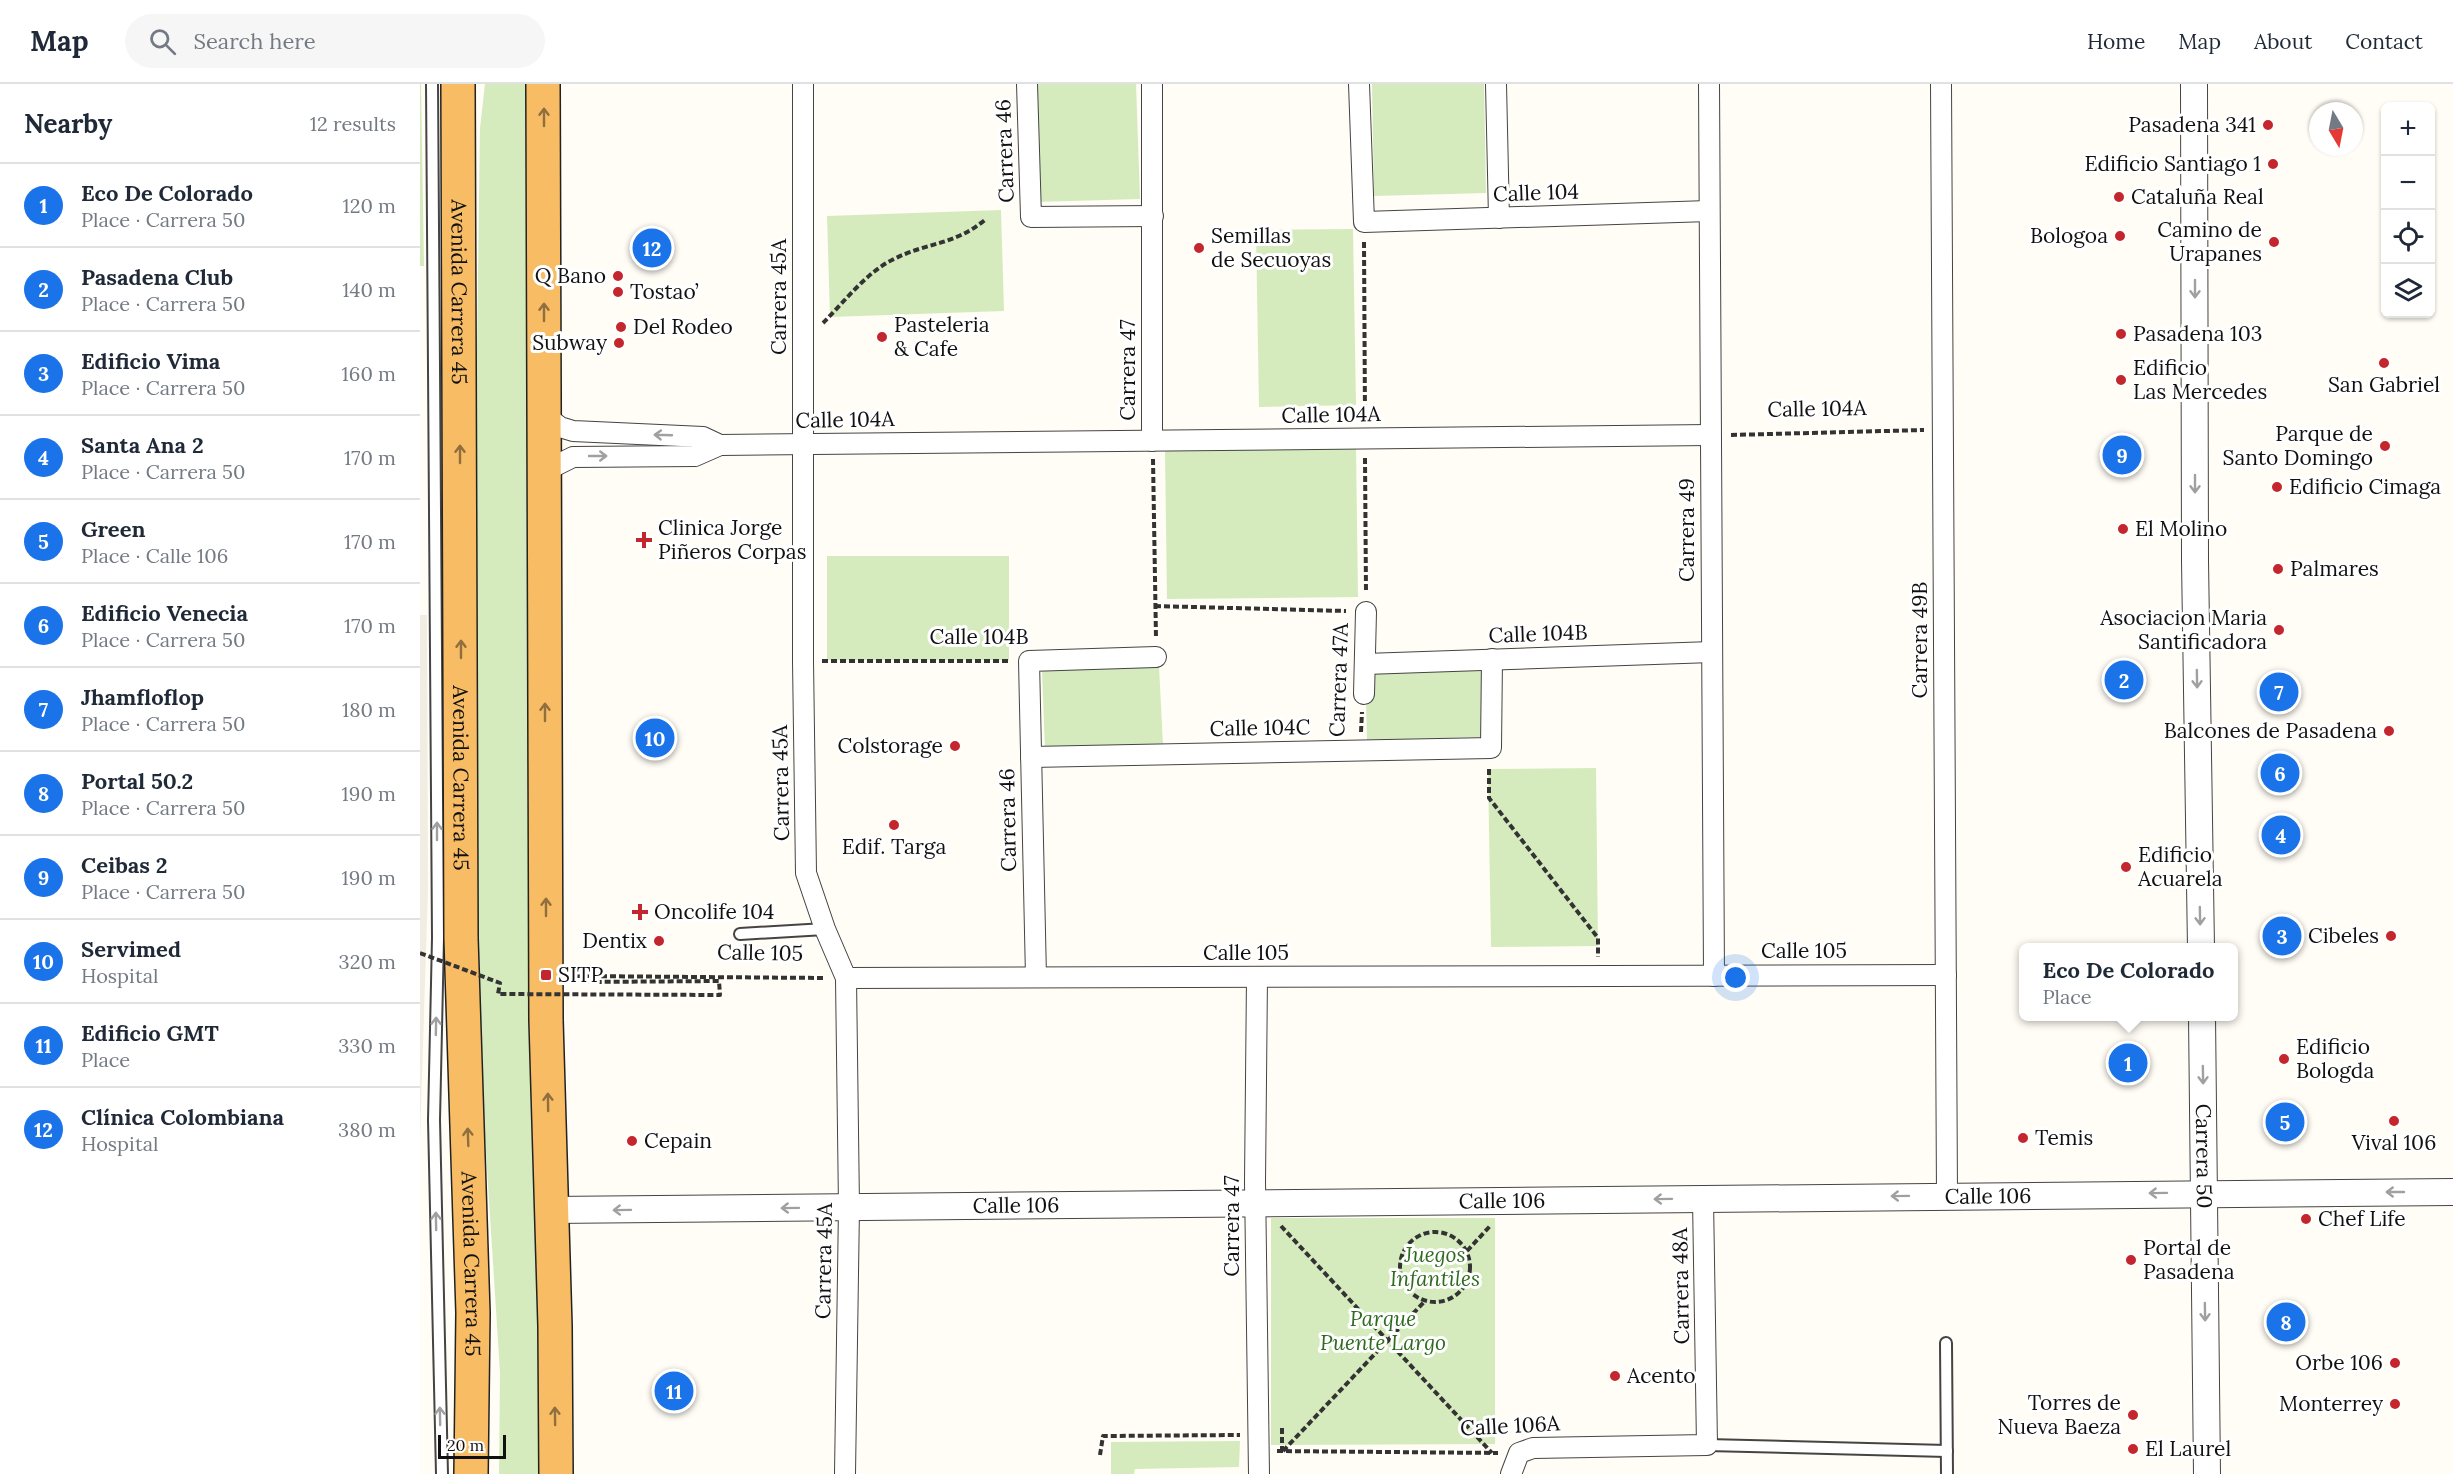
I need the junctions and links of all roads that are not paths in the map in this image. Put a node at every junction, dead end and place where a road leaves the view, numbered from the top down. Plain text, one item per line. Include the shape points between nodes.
1 (432, 84) edge
2 (458, 84) edge
3 (474, 84) edge
4 (543, 84) edge
5 (803, 84) edge
6 (1027, 84) edge
7 (1152, 84) edge
8 (1359, 84) edge
9 (1496, 84) edge
10 (1709, 84) edge
11 (1941, 84) edge
12 (2194, 84) edge
13 (458, 147) junction
14 (1709, 212) junction
15 (1153, 216) junction
16 (1499, 218) junction
17 (543, 414) junction
18 (1710, 435) junction
19 (1152, 441) junction
20 (803, 444) junction
21 (720, 445) junction
22 (543, 472) junction
23 (1366, 612) road end
24 (1712, 652) junction
25 (1156, 657) road end
26 (1492, 659) junction
27 (1029, 661) joint
28 (1365, 664) junction
29 (1364, 693) road end
30 (1031, 757) junction
31 (825, 929) junction
32 (740, 934) dead end
33 (2201, 943) edge
34 (1946, 975) junction
35 (1714, 976) junction
36 (1036, 977) junction
37 (1257, 977) junction
38 (846, 978) junction
39 (2202, 1021) edge
40 (2453, 1192) edge
41 (2204, 1193) junction
42 (1947, 1196) junction
43 (1703, 1198) junction
44 (1256, 1203) junction
45 (849, 1207) junction
46 (552, 1210) junction
47 (1946, 1343) dead end
48 (1707, 1445) junction
49 (1947, 1450) junction
50 (442, 1474) edge
51 (471, 1474) edge
52 (556, 1474) edge
53 (845, 1474) edge
54 (1259, 1474) edge
55 (1511, 1474) edge
56 (1947, 1474) edge
57 (2207, 1474) edge

50 -> 1 lane via 434,1120 438,926
2 - 13 highway, Avenida Carrera 45
3 - 13 highway
17 -> 4 highway
5 - 20 street, Carrera 45A
6 - 15 street, Carrera 46 via 1031,217
7 - 15 street, Carrera 47
8 - 16 street, Calle 104 via 1364,222
9 - 16 street
10 - 14 street, Carrera 49
11 - 34 street, Carrera 49B
12 -> 33 street
51 -> 13 highway, Avenida Carrera 45 via 473,1313 461,938
14 - 16 street, Calle 104
14 - 18 street, Carrera 49
15 - 19 street, Carrera 47
21 -> 17 street, Calle 104A via 703,437 573,431
17 - 22 highway
18 - 19 street, Calle 104A
18 - 24 street, Carrera 49
19 - 20 street, Calle 104A
20 - 21 street, Calle 104A
20 - 31 street, Carrera 45A via 806,873
22 -> 21 street, Calle 104A via 573,457 696,456
46 -> 22 highway via 546,975
23 - 28 street, Carrera 47A
24 - 26 street, Calle 104B
24 - 35 street, Carrera 49
25 - 27 street, Calle 104B
26 - 28 street, Calle 104B
26 - 30 street, Calle 104C via 1491,748
27 - 30 street, Carrera 46
28 - 29 street, Carrera 47A
30 - 36 street, Carrera 46
31 - 32 lane
31 - 38 street, Carrera 45A
34 - 35 street, Calle 105
34 - 42 street, Carrera 49B
35 - 37 street, Calle 105
36 - 37 street, Calle 105
36 - 38 street, Calle 105
37 - 44 street, Carrera 47
38 - 45 street, Carrera 45A
39 -> 41 street, Carrera 50
40 -> 41 street, Calle 106
41 -> 42 street, Calle 106
41 -> 57 street, Carrera 50
42 -> 43 street, Calle 106
43 -> 44 street, Calle 106
43 - 48 street, Carrera 48A
44 - 45 street, Calle 106
44 - 54 street, Carrera 47
45 -> 46 street, Calle 106
45 - 53 street, Carrera 45A
52 -> 46 highway
47 - 49 lane
48 - 49 lane, Calle 106A
48 - 55 street, Calle 106A via 1533,1448 1519,1453
49 - 56 lane

